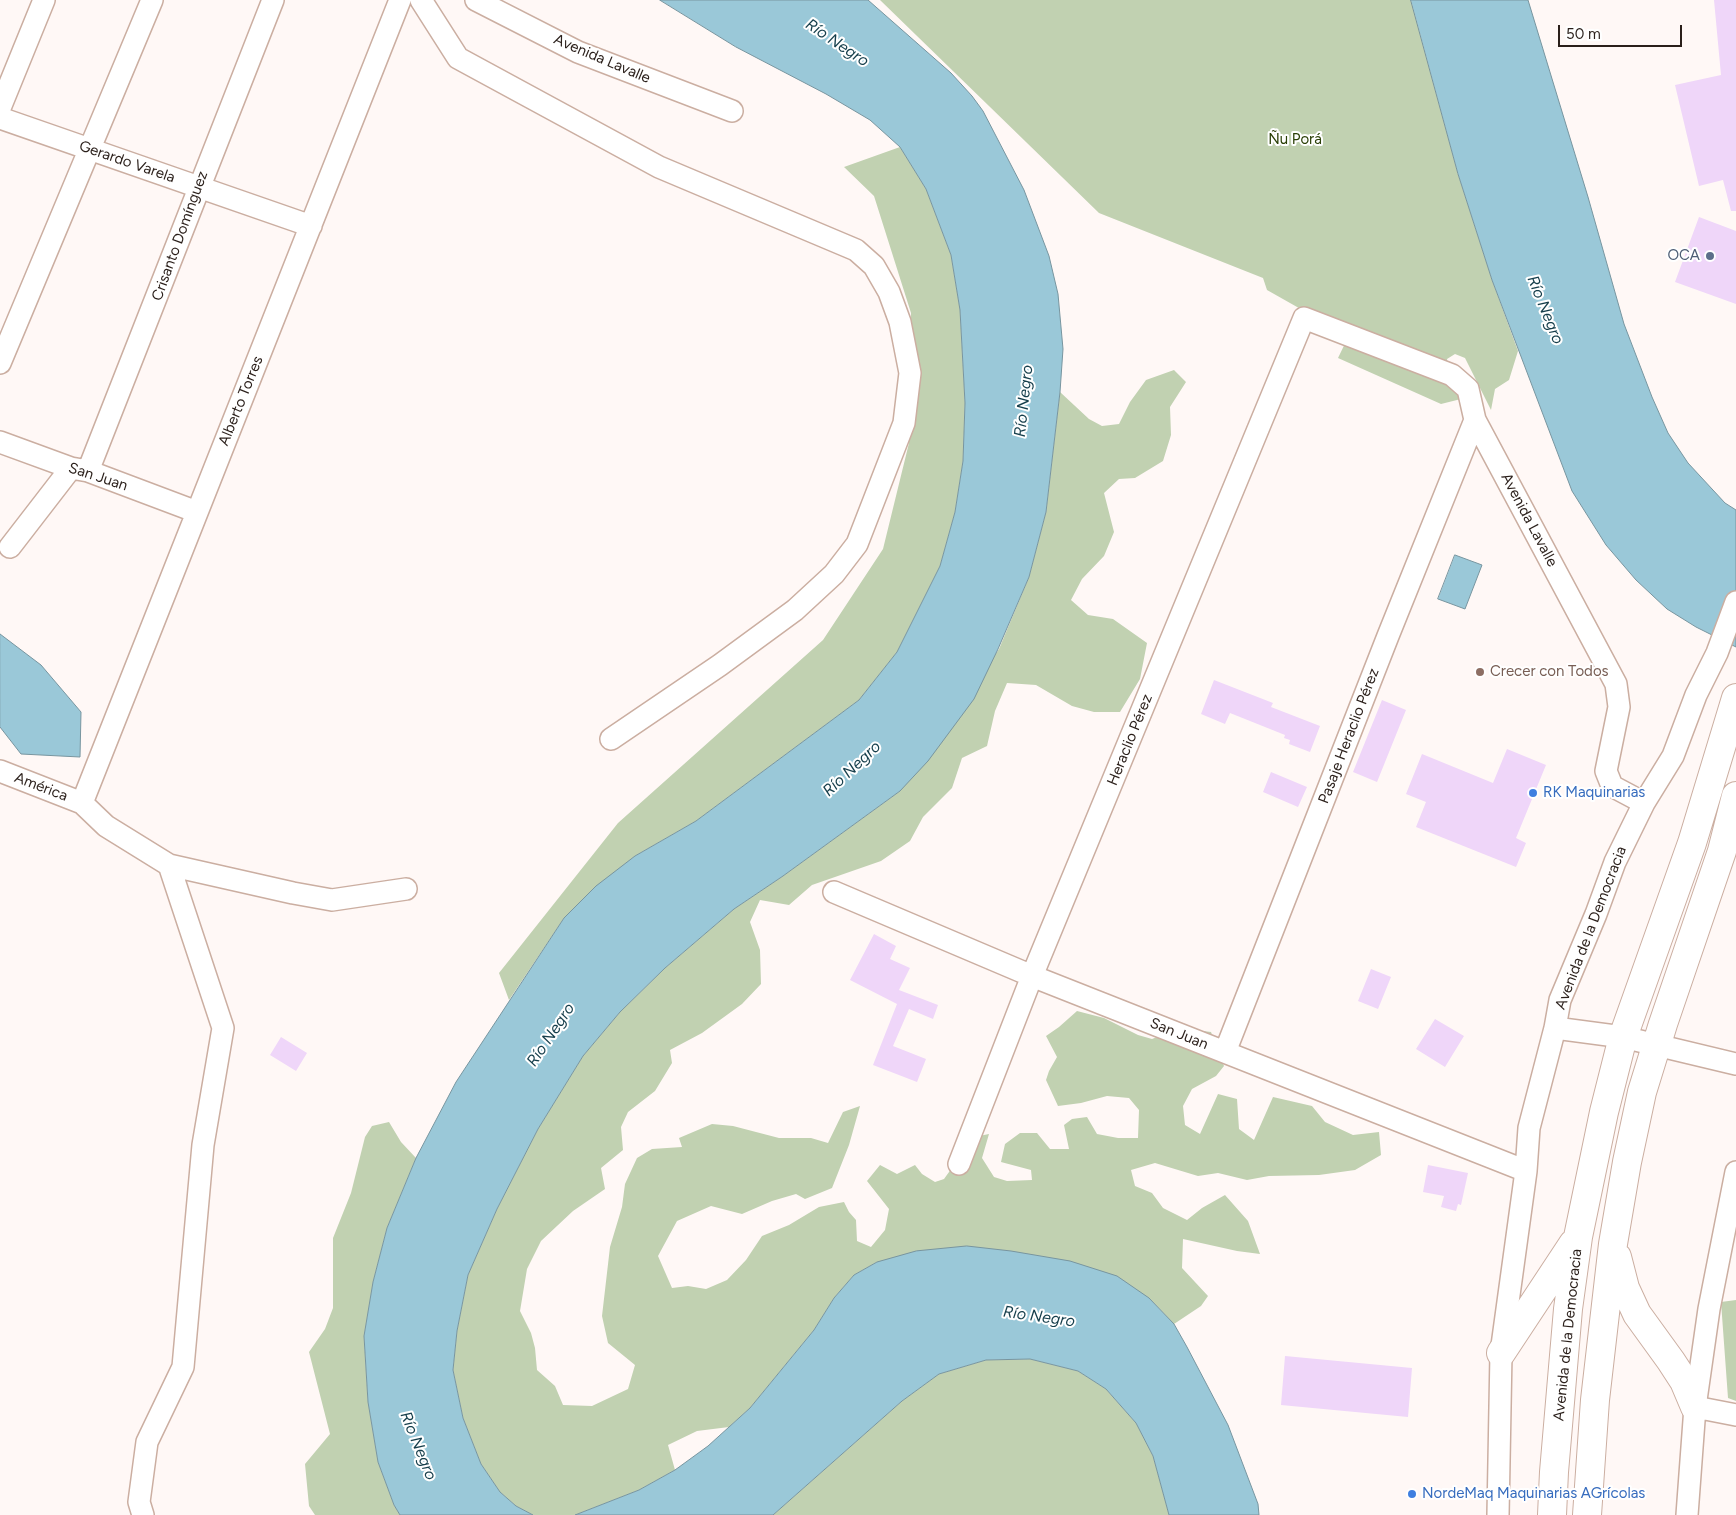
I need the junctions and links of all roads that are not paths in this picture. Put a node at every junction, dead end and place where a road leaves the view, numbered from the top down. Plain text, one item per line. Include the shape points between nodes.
1 (44, 0) edge
2 (152, 0) edge
3 (273, 0) edge
4 (400, 0) edge
5 (421, 0) edge
6 (476, 0) edge
7 (0, 108) edge
8 (732, 110) dead end
9 (0, 118) edge
10 (90, 148) junction
11 (198, 186) junction
12 (310, 226) junction
13 (1304, 318) joint
14 (0, 363) edge
15 (1475, 420) junction
16 (0, 442) edge
17 (80, 470) junction
18 (197, 512) junction
19 (10, 547) dead end
20 (1736, 602) edge
21 (1736, 700) edge
22 (611, 738) dead end
23 (0, 771) edge
24 (1736, 796) edge
25 (82, 803) junction
26 (1644, 804) junction
27 (169, 865) junction
28 (406, 889) dead end
29 (834, 892) dead end
30 (1032, 976) junction
31 (1555, 1028) junction
32 (1623, 1037) junction
33 (1656, 1045) junction
34 (1225, 1052) junction
35 (1736, 1064) edge
36 (959, 1164) dead end
37 (1526, 1171) junction
38 (1736, 1172) edge
39 (1578, 1237) junction
40 (1613, 1244) junction
41 (1729, 1245) edge
42 (1501, 1353) junction
43 (1695, 1408) junction
44 (1736, 1415) edge
45 (143, 1515) edge
46 (1498, 1515) edge
47 (1552, 1515) edge
48 (1587, 1515) edge
49 (1687, 1515) edge

1 - 7 street
2 - 10 street
3 - 11 street, Crisanto Domínguez
4 - 12 street, Alberto Torres
5 - 22 street via 458,58 659,168 856,250 874,266 889,292 900,322 910,373 904,423 857,544 834,574 795,610
6 - 8 street, Avenida Lavalle via 578,52
9 - 10 street, Gerardo Varela
10 - 11 street, Gerardo Varela
10 - 14 street
11 - 12 street, Gerardo Varela
11 - 17 street, Crisanto Domínguez via 161,289
12 - 18 street, Alberto Torres
13 - 15 street, Avenida Lavalle via 1452,374 1468,389
13 - 30 street, Heraclio Pérez
15 - 26 street, Avenida Lavalle via 1616,684 1619,708 1606,771 1612,786
15 - 34 street, Pasaje Heraclio Pérez
16 - 17 street, San Juan
17 - 18 street, San Juan
17 - 19 street, Crisanto Domínguez
18 - 25 street, Alberto Torres
20 - 26 street, Avenida de la Democracia via 1673,756
21 - 32 highway, Avenida de la Democracia via 1692,844
23 - 25 street, América
24 - 33 highway via 1722,851
25 - 27 street via 106,826
26 - 31 street, Avenida de la Democracia via 1615,862 1560,1000
27 - 28 street via 332,900
27 - 45 street via 223,1028 203,1145 183,1367 147,1442 139,1502
29 - 30 street, San Juan
30 - 34 street, San Juan
30 - 36 street, Heraclio Pérez
31 - 32 street
31 - 37 street, Avenida de la Democracia via 1530,1128
32 - 33 street
32 - 39 highway, Avenida de la Democracia
33 - 35 street
33 - 40 highway via 1640,1101
34 - 37 street, San Juan
37 - 42 street, Avenida de la Democracia
38 - 41 street
39 - 42 highway
39 - 47 highway, Avenida de la Democracia via 1568,1309
40 - 43 highway via 1625,1288 1637,1314 1676,1367
40 - 48 highway via 1595,1400
41 - 43 street via 1709,1309
42 - 46 street, Avenida de la Democracia
43 - 44 street
43 - 49 street

